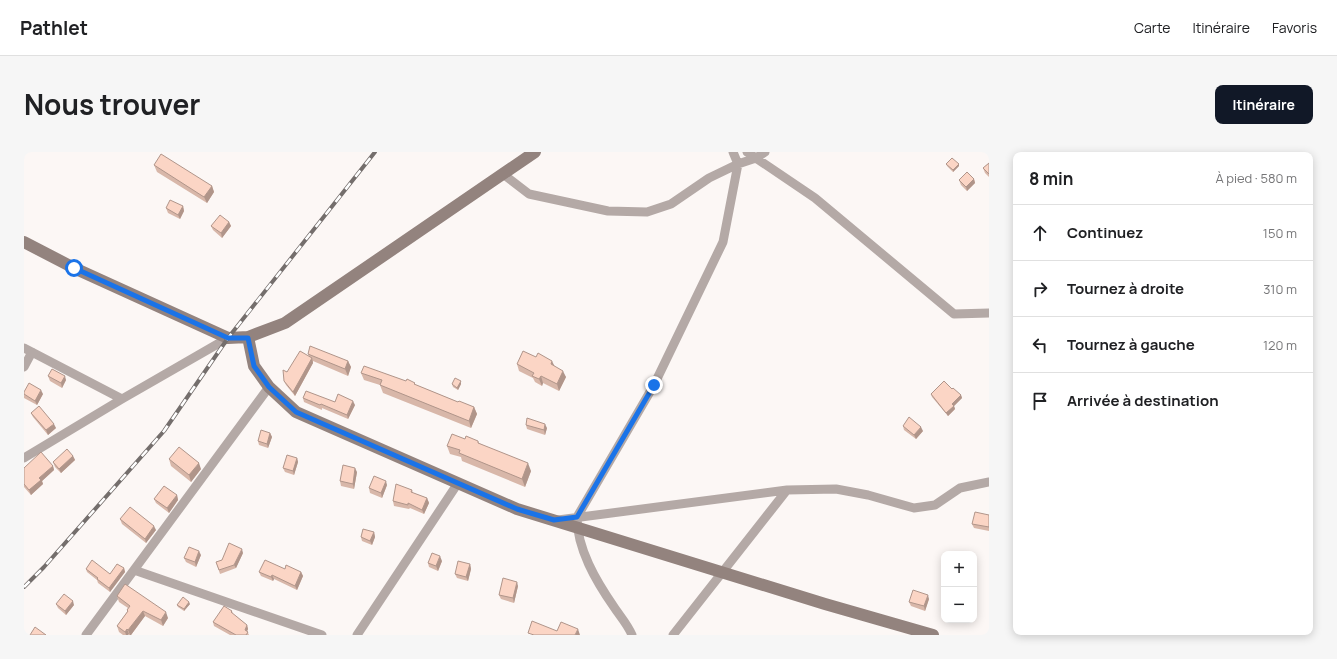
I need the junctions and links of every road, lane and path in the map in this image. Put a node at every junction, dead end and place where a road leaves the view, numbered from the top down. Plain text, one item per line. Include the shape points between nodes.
1 (535, 152) edge
2 (733, 152) edge
3 (747, 152) edge
4 (765, 152) edge
5 (756, 158) junction
6 (738, 164) junction
7 (503, 174) junction
8 (24, 242) edge
9 (989, 313) edge
10 (228, 338) junction
11 (248, 338) junction
12 (28, 350) edge
13 (24, 367) edge
14 (269, 387) junction
15 (122, 399) junction
16 (24, 458) edge
17 (989, 482) edge
18 (458, 483) junction
19 (787, 490) junction
20 (577, 522) junction
21 (134, 570) junction
22 (722, 572) junction
23 (86, 635) edge
24 (322, 635) edge
25 (357, 635) edge
26 (632, 635) edge
27 (672, 635) edge
28 (933, 635) edge

1 - 7 main road
2 - 6 street
3 - 5 street
4 - 5 street
5 - 6 street
5 - 9 street via 816,198 954,314
6 - 7 street via 709,178 671,204 647,212 608,211 529,194
6 - 20 street via 723,242 654,385
7 - 11 main road via 285,323
8 - 10 main road via 74,268
10 - 11 main road
10 - 15 street
11 - 14 main road via 254,366
12 - 13 street
12 - 15 street
14 - 18 main road via 296,412
14 - 21 street
15 - 16 street
17 - 19 street via 960,488 935,505 914,508 836,489
18 - 20 main road via 517,509 554,520
18 - 25 street
19 - 20 street
19 - 22 street
20 - 22 main road
20 - 26 street via 586,560
21 - 23 street
21 - 24 street
22 - 27 street
22 - 28 main road

